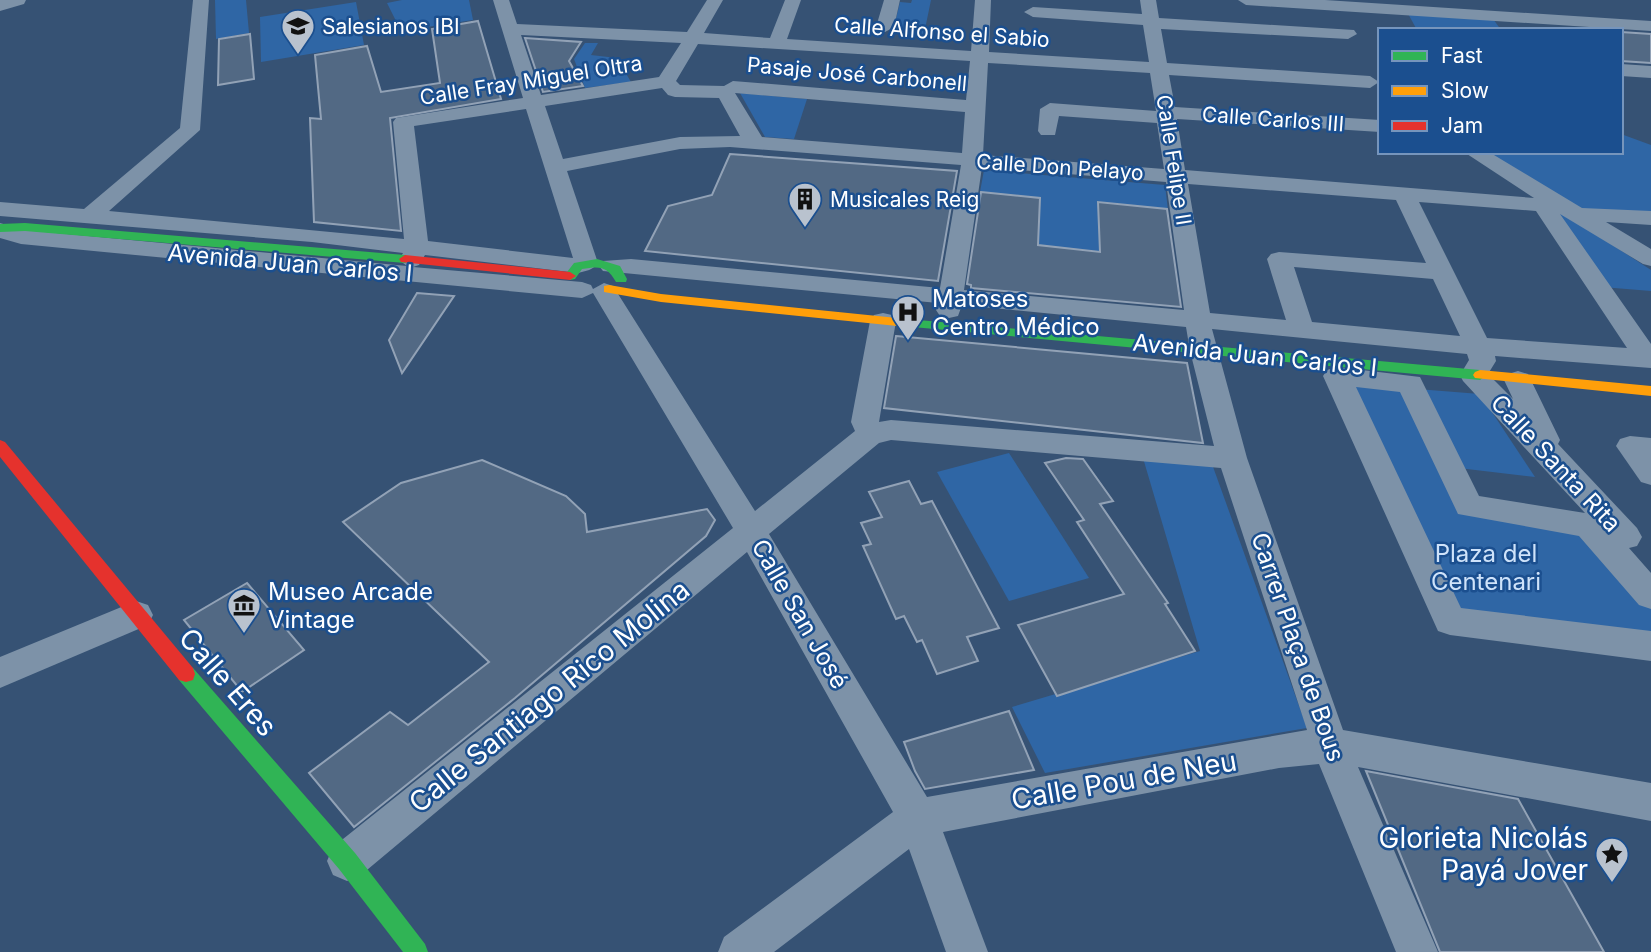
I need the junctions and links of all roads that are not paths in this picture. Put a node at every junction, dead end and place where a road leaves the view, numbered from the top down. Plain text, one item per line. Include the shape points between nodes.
1 (18, 0) edge
2 (201, 0) edge
3 (501, 0) edge
4 (715, 0) edge
5 (793, 0) edge
6 (892, 0) edge
7 (983, 0) edge
8 (1148, 0) edge
9 (1246, 0) edge
10 (1334, 3) edge
11 (0, 6) edge
12 (1033, 12) dead end
13 (1152, 21) junction
14 (1530, 24) edge
15 (1651, 26) edge
16 (886, 27) dead end
17 (512, 30) junction
18 (1348, 34) junction
19 (692, 38) junction
20 (777, 43) junction
21 (981, 57) junction
22 (1159, 69) junction
23 (1623, 70) edge
24 (1651, 72) edge
25 (1367, 73) edge
26 (666, 82) junction
27 (534, 103) junction
28 (977, 107) junction
29 (1167, 115) junction
30 (1378, 126) edge
31 (1048, 131) dead end
32 (765, 144) junction
33 (1477, 154) edge
34 (972, 161) junction
35 (554, 167) junction
36 (1176, 175) junction
37 (1404, 193) junction
38 (1543, 205) junction
39 (1574, 210) junction
40 (0, 211) edge
41 (90, 216) junction
42 (1651, 218) edge
43 (25, 227) junction
44 (0, 229) edge
45 (414, 254) junction
46 (1651, 259) edge
47 (1442, 272) junction
48 (595, 278) junction
49 (950, 303) junction
50 (883, 321) junction
51 (1302, 329) junction
52 (1201, 335) junction
53 (1478, 361) junction
54 (1650, 364) edge
55 (1518, 380) junction
56 (1651, 391) edge
57 (870, 433) junction
58 (0, 446) edge
59 (1651, 447) edge
60 (1232, 458) junction
61 (1555, 459) junction
62 (1651, 474) edge
63 (751, 531) junction
64 (1651, 566) edge
65 (1651, 595) edge
66 (136, 615) junction
67 (1651, 646) edge
68 (0, 673) edge
69 (1329, 745) junction
70 (1651, 802) edge
71 (918, 818) junction
72 (347, 861) junction
73 (777, 939) edge
74 (416, 952) edge
75 (739, 952) edge
76 (967, 952) edge
77 (1417, 952) edge

1 - 11 street
2 - 41 street via 190,130
3 - 17 street, Calle San José
4 - 19 street
5 - 20 street
6 - 16 street
7 - 21 street
8 - 13 street, Calle Felipe II
9 - 10 street
10 - 14 street
10 - 18 street
12 - 13 street
13 - 18 street
13 - 22 street, Calle Felipe II
14 - 15 street
17 - 19 street, Calle Alfonso el Sabio
17 - 27 street, Calle San José
18 - 25 street
19 - 20 street, Calle Alfonso el Sabio
19 - 26 street
20 - 21 street, Calle Alfonso el Sabio
21 - 22 street, Calle Alfonso el Sabio
21 - 28 street
22 - 25 street, Calle Alfonso el Sabio
22 - 29 street, Calle Felipe II
23 - 24 street
26 - 27 street, Calle Fray Miguel Oltra
26 - 32 street via 675,90 725,92
27 - 35 street, Calle San José
27 - 45 street, Calle Fray Miguel Oltra via 403,122
28 - 32 street, Pasaje José Carbonell via 733,87
28 - 34 street
29 - 30 street, Calle Carlos III
29 - 31 street, Calle Carlos III via 1050,108
29 - 36 street, Calle Felipe II
32 - 34 street, Calle Don Pelayo
32 - 35 street, Calle Don Pelayo via 680,143
33 - 39 street
34 - 36 street, Calle Don Pelayo
34 - 49 street
35 - 48 street, Calle San José
36 - 37 street, Calle Don Pelayo
36 - 52 street, Calle Felipe II
37 - 38 street, Calle Don Pelayo
37 - 47 street, Calle Santa Rita
38 - 39 street, Calle Don Pelayo
38 - 54 street
39 - 42 street, Calle Don Pelayo
39 - 46 street
40 - 41 street, Avenida Juan Carlos I
40 - 43 main road
41 - 45 street, Avenida Juan Carlos I via 312,235
43 - 44 main road, Avenida Juan Carlos I
43 - 45 main road, Avenida Juan Carlos I
44 - 48 street, Avenida Juan Carlos I via 21,237
45 - 48 street, Avenida Juan Carlos I
47 - 51 street via 1279,259
47 - 53 street, Calle Santa Rita
48 - 49 street, Avenida Juan Carlos I via 631,266
48 - 50 main road, Avenida Juan Carlos I via 661,299
48 - 63 street, Calle San José
49 - 52 street, Avenida Juan Carlos I
50 - 52 main road, Avenida Juan Carlos I
50 - 57 street via 864,422
51 - 52 street, Avenida Juan Carlos I
51 - 53 street, Avenida Juan Carlos I
52 - 53 main road, Avenida Juan Carlos I
52 - 60 street, Carrer Plaça de Bous
53 - 54 street, Avenida Juan Carlos I
53 - 55 main road, Avenida Juan Carlos I
53 - 61 street, Calle Santa Rita
55 - 56 main road, Avenida Juan Carlos I
55 - 61 street
57 - 60 street via 891,430
57 - 63 street, Calle Santiago Rico Molina
58 - 66 main road, Calle Eres
59 - 62 street via 1630,446
60 - 69 street, Carrer Plaça de Bous
61 - 64 street, Calle Santa Rita
63 - 71 street, Calle San José
63 - 72 street, Calle Santiago Rico Molina
65 - 67 street via 1588,525 1469,506 1410,384 1336,376 1450,621
66 - 68 street
66 - 72 main road, Calle Eres
69 - 70 street, Calle Pou de Neu
69 - 71 street, Calle Pou de Neu
69 - 77 street, Carrer Plaça de Bous
71 - 73 street
71 - 76 street, Calle San José
72 - 74 main road, Calle Eres
73 - 75 street

